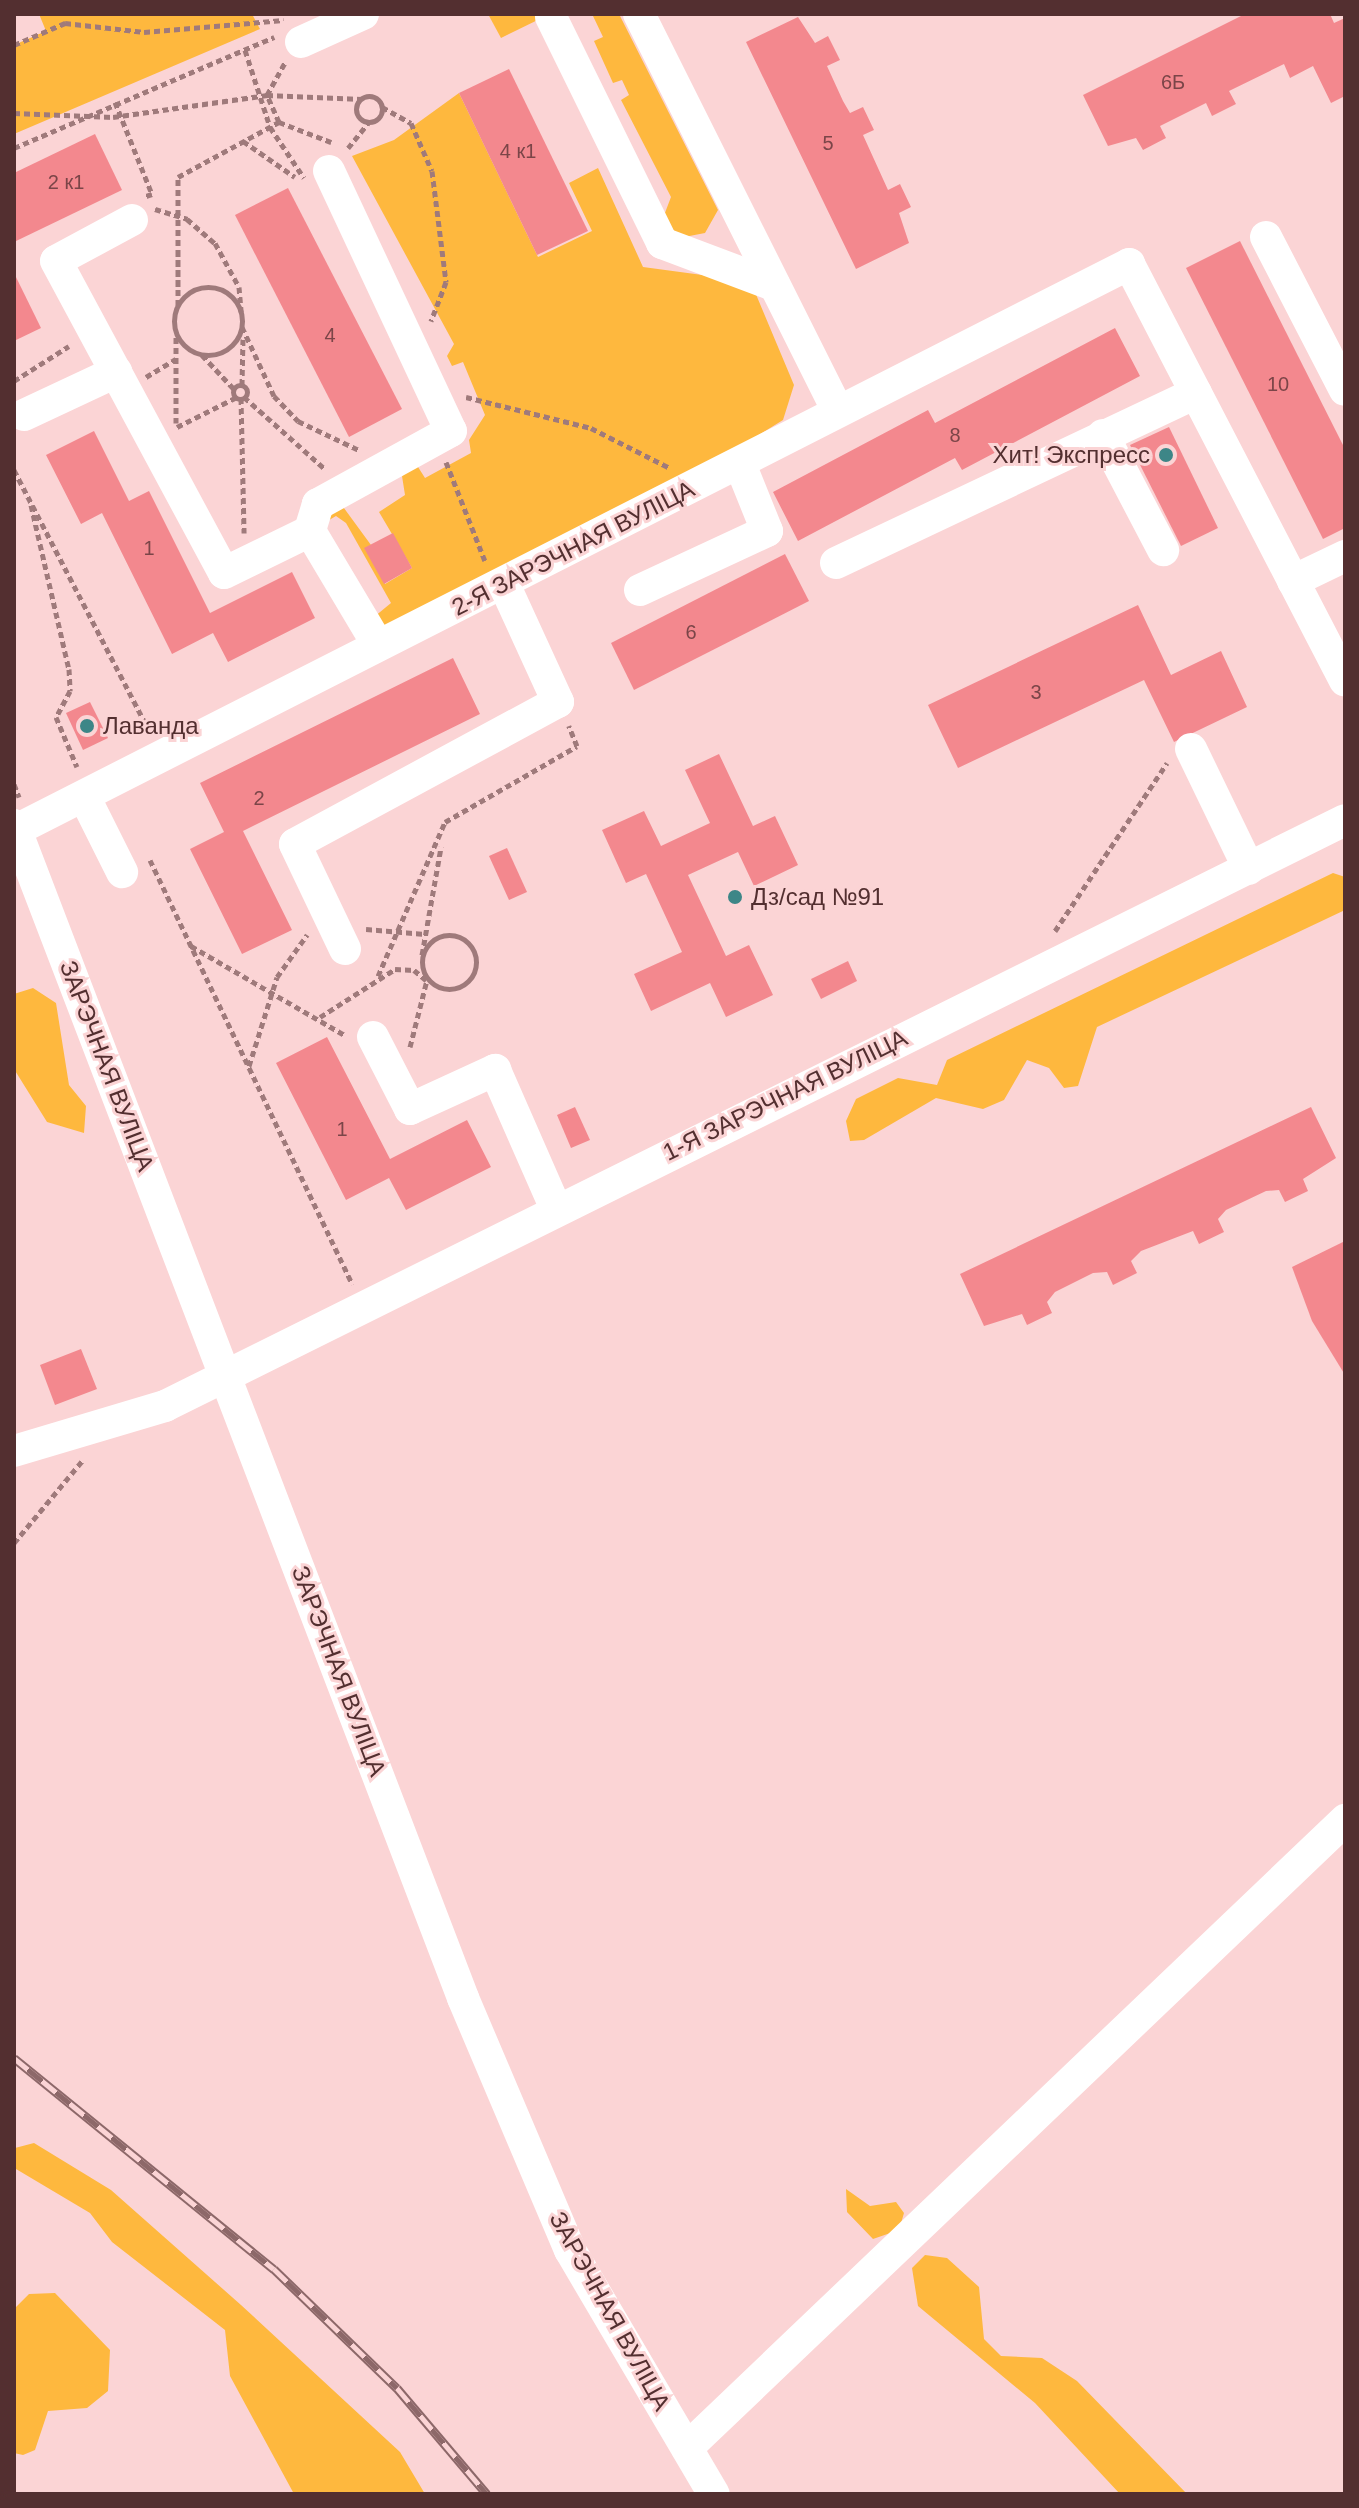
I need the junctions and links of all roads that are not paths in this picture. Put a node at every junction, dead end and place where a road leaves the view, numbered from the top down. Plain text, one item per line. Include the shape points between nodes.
1 (363, 14) edge
2 (639, 14) edge
3 (551, 17) dead end
4 (292, 39) road end
5 (314, 175) road end
6 (132, 211) road end
7 (1266, 237) dead end
8 (774, 285) junction
9 (116, 372) junction
10 (1345, 390) edge
11 (1196, 393) junction
12 (837, 409) junction
13 (24, 415) dead end
14 (1103, 435) junction
15 (740, 464) junction
16 (310, 531) junction
17 (1163, 550) dead end
18 (1345, 556) edge
19 (836, 563) dead end
20 (1293, 581) junction
21 (500, 586) junction
22 (640, 590) dead end
23 (378, 645) junction
24 (1345, 680) edge
25 (1191, 749) road end
26 (85, 798) junction
27 (16, 817) edge
28 (1345, 820) edge
29 (1249, 869) junction
30 (122, 872) dead end
31 (335, 927) road end
32 (373, 1037) dead end
33 (555, 1207) junction
34 (227, 1375) junction
35 (14, 1451) edge
36 (1345, 1820) edge
37 (687, 2448) junction
38 (714, 2494) edge

1 - 4 street
2 - 8 street
3 - 8 street via 662,243
5 - 16 street via 410,343 451,431 384,454 318,504
6 - 9 street via 56,261
7 - 10 street
8 - 12 street
9 - 13 street
9 - 16 street via 224,573
11 - 12 street, 2-Я ЗАРЭЧНАЯ ВУЛІЦА via 1129,264
11 - 14 street
11 - 20 street
12 - 15 street, 2-Я ЗАРЭЧНАЯ ВУЛІЦА
14 - 17 street
14 - 19 street
15 - 21 street, 2-Я ЗАРЭЧНАЯ ВУЛІЦА
15 - 22 street via 767,531
16 - 23 street
18 - 20 street
20 - 24 street
21 - 23 street, 2-Я ЗАРЭЧНАЯ ВУЛІЦА
21 - 31 street via 558,702 295,844
23 - 26 street, 2-Я ЗАРЭЧНАЯ ВУЛІЦА
25 - 29 street
26 - 27 street, 2-Я ЗАРЭЧНАЯ ВУЛІЦА
26 - 30 street
27 - 34 street, ЗАРЭЧНАЯ ВУЛІЦА
28 - 29 street, 1-Я ЗАРЭЧНАЯ ВУЛІЦА
29 - 33 street, 1-Я ЗАРЭЧНАЯ ВУЛІЦА
32 - 33 street via 410,1109 495,1070
33 - 34 street, 1-Я ЗАРЭЧНАЯ ВУЛІЦА
34 - 35 street, 1-Я ЗАРЭЧНАЯ ВУЛІЦА via 165,1406
34 - 37 street, ЗАРЭЧНАЯ ВУЛІЦА via 463,1998 570,2250
36 - 37 street
37 - 38 street, ЗАРЭЧНАЯ ВУЛІЦА

